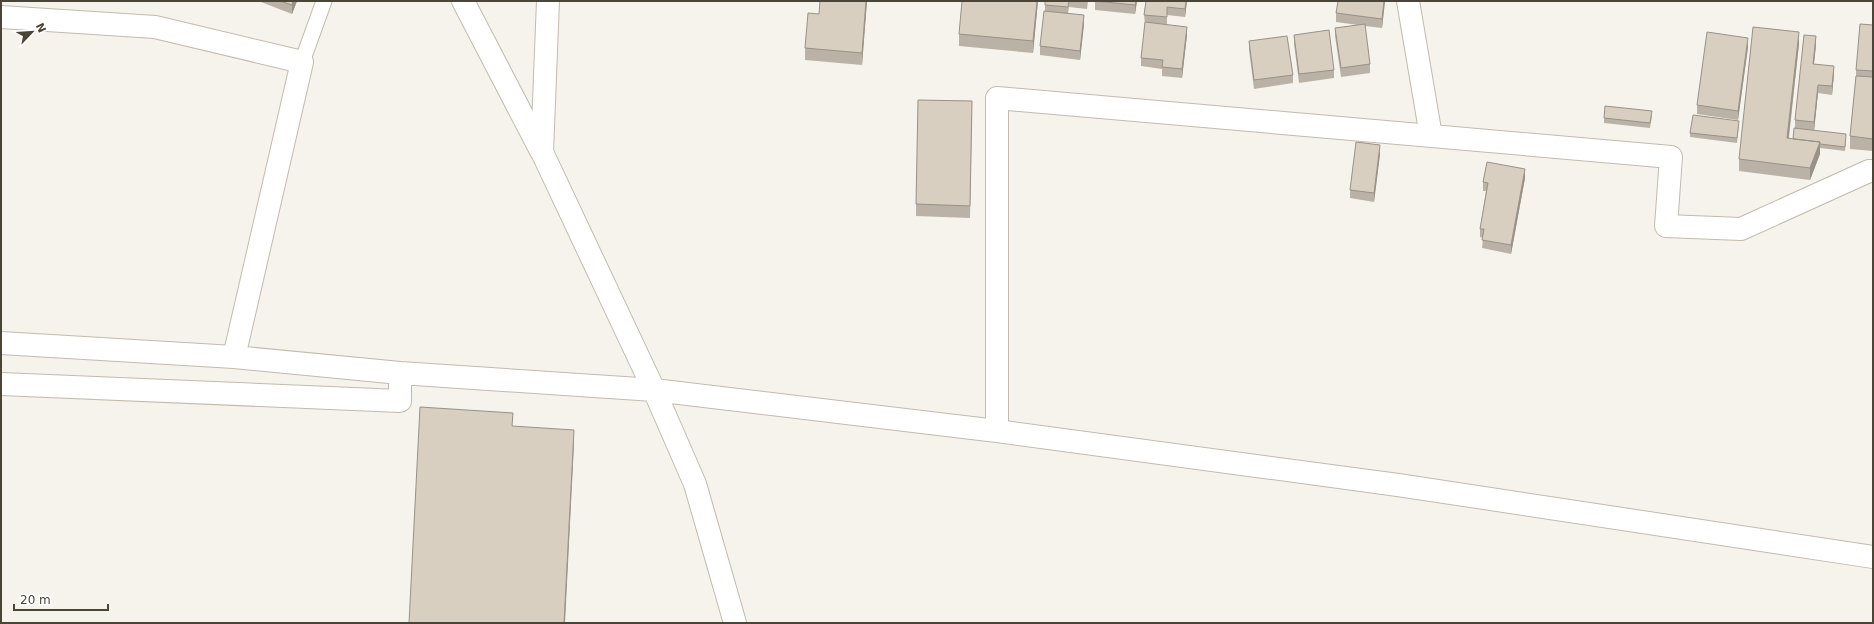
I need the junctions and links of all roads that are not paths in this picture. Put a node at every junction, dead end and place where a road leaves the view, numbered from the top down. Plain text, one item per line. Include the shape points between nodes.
1 (324, 1) edge
2 (463, 1) edge
3 (548, 1) edge
4 (1408, 1) edge
5 (1, 17) edge
6 (302, 62) junction
7 (1431, 136) junction
8 (542, 152) junction
9 (1873, 171) edge
10 (1, 343) edge
11 (234, 357) junction
12 (400, 373) junction
13 (1, 384) edge
14 (654, 390) junction
15 (997, 431) junction
16 (1873, 557) edge
17 (735, 623) edge

1 - 6 lane
2 - 8 street
3 - 8 street
4 - 7 street
5 - 6 street via 154,27
6 - 11 street
7 - 9 street via 1671,157 1666,226 1741,229
7 - 15 street via 997,98
8 - 14 street
10 - 11 street
11 - 12 street
12 - 13 street via 400,401
12 - 14 street
14 - 15 street
14 - 17 street via 695,484
15 - 16 street via 1398,485

